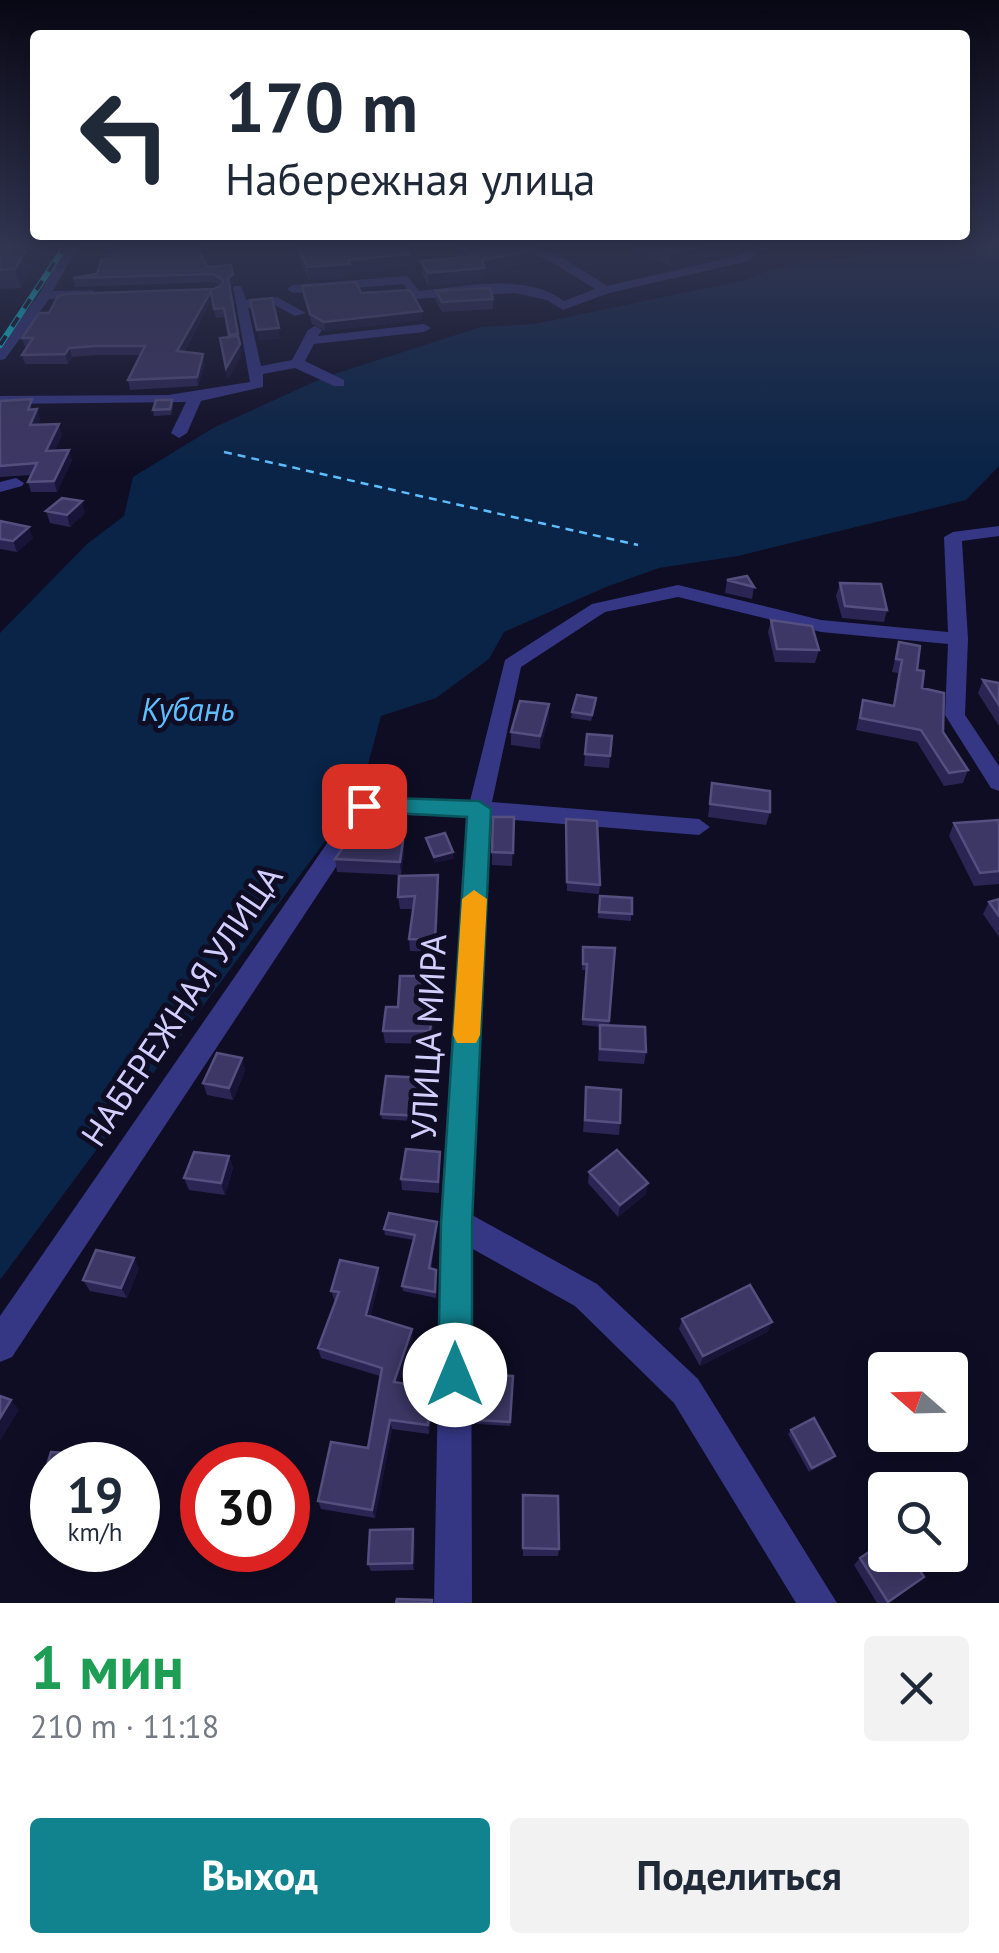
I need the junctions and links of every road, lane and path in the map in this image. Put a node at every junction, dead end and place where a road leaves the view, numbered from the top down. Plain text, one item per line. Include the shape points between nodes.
1 (27, 320) edge
2 (244, 320) edge
3 (424, 328) dead end
4 (0, 356) edge
5 (296, 363) junction
6 (256, 371) junction
7 (340, 384) dead end
8 (196, 396) junction
9 (0, 400) edge
10 (180, 432) dead end
11 (999, 531) edge
12 (958, 639) junction
13 (999, 783) edge
14 (479, 809) junction
15 (699, 827) dead end
16 (456, 1223) junction
17 (0, 1345) edge
18 (453, 1603) edge
19 (818, 1603) edge

1 - 4 street
2 - 6 street
3 - 5 street via 312,335
5 - 6 street
5 - 7 street
6 - 8 street via 258,384
8 - 9 street
8 - 10 street
11 - 12 street via 953,537
12 - 13 street via 955,715
12 - 14 street, УЛИЦА МИРА via 821,626 678,591 599,608 512,664
14 - 15 street
14 - 16 street, УЛИЦА МИРА
14 - 17 street, НАБЕРЕЖНАЯ УЛИЦА via 364,806
16 - 18 street, УЛИЦА МИРА
16 - 19 street via 586,1295 686,1391

